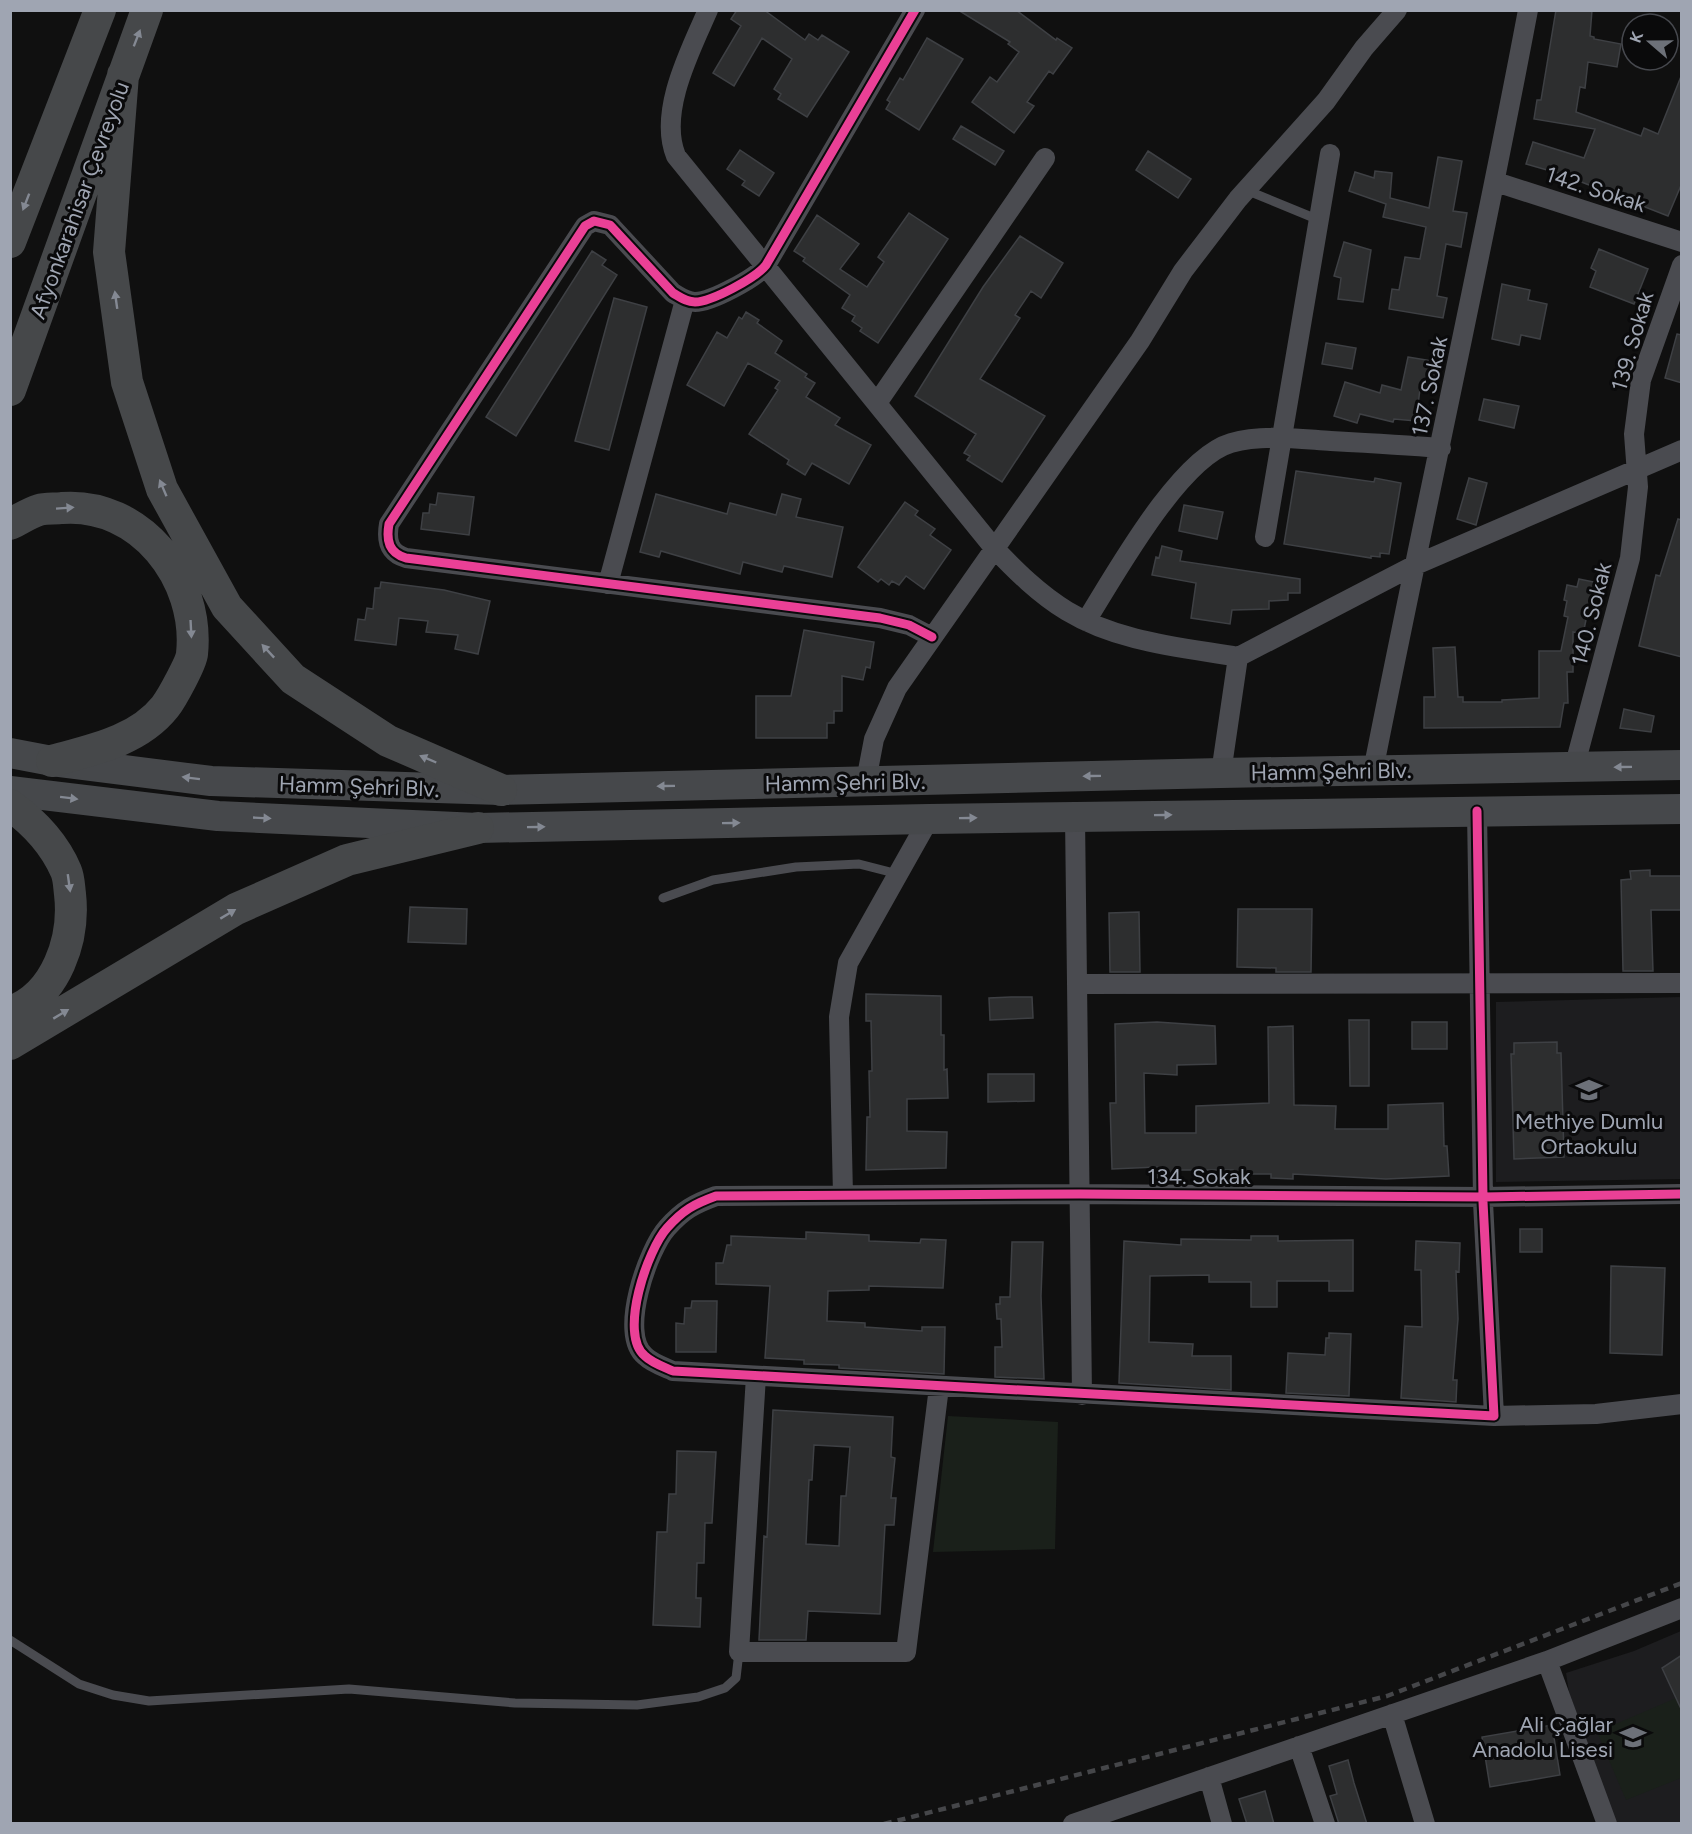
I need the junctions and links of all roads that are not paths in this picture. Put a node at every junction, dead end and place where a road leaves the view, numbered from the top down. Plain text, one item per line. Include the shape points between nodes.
1 (100, 10) edge
2 (147, 10) edge
3 (708, 10) edge
4 (915, 10) edge
5 (1397, 10) edge
6 (1528, 10) edge
7 (81, 62) junction
8 (123, 75) junction
9 (1330, 154) dead end
10 (1044, 158) dead end
11 (10, 182) edge
12 (1496, 182) junction
13 (1246, 190) junction
14 (1319, 220) junction
15 (10, 242) edge
16 (1682, 242) edge
17 (766, 265) junction
18 (1682, 265) edge
19 (685, 300) junction
20 (10, 390) edge
21 (877, 403) junction
22 (1281, 437) junction
23 (1441, 448) junction
24 (1682, 450) edge
25 (1638, 469) junction
26 (10, 525) edge
27 (1264, 537) dead end
28 (994, 548) junction
29 (1413, 566) junction
30 (608, 584) junction
31 (1086, 621) junction
32 (932, 637) junction
33 (1238, 657) junction
34 (10, 753) edge
35 (52, 761) junction
36 (1682, 765) edge
37 (1574, 768) junction
38 (1373, 771) junction
39 (1221, 772) junction
40 (866, 781) junction
41 (501, 790) junction
42 (10, 791) edge
43 (10, 805) edge
44 (1682, 808) edge
45 (1477, 811) junction
46 (1075, 817) junction
47 (929, 819) junction
48 (478, 828) junction
49 (898, 874) junction
50 (663, 898) dead end
51 (1682, 983) edge
52 (1077, 984) junction
53 (1479, 984) junction
54 (10, 1012) edge
55 (10, 1044) edge
56 (1080, 1194) junction
57 (1682, 1194) edge
58 (843, 1195) junction
59 (1483, 1197) junction
60 (756, 1376) junction
61 (939, 1387) junction
62 (1082, 1395) junction
63 (1682, 1404) edge
64 (1494, 1416) junction
65 (1682, 1608) edge
66 (10, 1640) edge
67 (738, 1652) junction
68 (1547, 1661) junction
69 (1392, 1714) junction
70 (1299, 1746) junction
71 (1209, 1777) junction
72 (1100, 1819) edge
73 (1073, 1824) edge
74 (1222, 1824) edge
75 (1325, 1824) edge
76 (1425, 1824) edge
77 (1607, 1824) edge

1 - 7 highway, Afyonkarahisar Çevreyolu
8 -> 2 highway, Afyonkarahisar Çevreyolu
3 - 17 street via 687,57 671,112 670,137 685,170
4 - 17 street
5 - 13 street via 1326,101
6 - 12 street, 137. Sokak
7 - 11 highway
7 -> 15 highway, Afyonkarahisar Çevreyolu
8 - 20 highway, Afyonkarahisar Çevreyolu
41 -> 8 highway via 388,741 293,679 227,607 162,489 127,382 109,252
9 - 14 street
10 - 21 street
12 - 16 street, 142. Sokak
12 - 23 street, 137. Sokak
13 - 14 lane
13 - 28 street via 1183,271 1140,340
14 - 22 street
17 - 19 street via 751,280 697,302
17 - 21 street
18 - 25 street, 139. Sokak via 1641,380 1634,434
19 - 30 street
19 - 30 street via 673,293 610,225 594,221 585,226 389,524 389,546 401,557
21 - 28 street
22 - 23 street
22 - 27 street
22 - 31 street via 1231,443 1204,458 1180,481
23 - 29 street, 137. Sokak
24 - 25 street
25 - 29 street
25 - 37 street, 140. Sokak via 1630,558
26 -> 35 highway via 39,510 80,507 113,515 143,533 171,563 190,604 192,656 165,707 114,743
28 - 31 street via 1025,580
28 - 32 street
29 - 33 street
29 - 38 street, 137. Sokak
30 - 32 street via 879,618
31 - 33 street via 1131,638
32 - 40 street via 883,716 869,753
33 - 39 street
34 - 35 main road, Hamm Şehri Blv.
41 -> 35 main road, Hamm Şehri Blv. via 211,781
36 -> 37 main road, Hamm Şehri Blv.
37 - 38 main road, Hamm Şehri Blv.
38 - 39 main road, Hamm Şehri Blv.
39 -> 40 main road, Hamm Şehri Blv.
40 -> 41 main road, Hamm Şehri Blv.
42 -> 48 main road, Hamm Şehri Blv. via 218,816
43 -> 54 highway via 33,822 54,847 68,874 72,908 68,946 50,982
44 - 45 main road, Hamm Şehri Blv.
46 -> 45 main road, Hamm Şehri Blv.
45 - 53 street
47 -> 46 main road, Hamm Şehri Blv.
46 - 52 street
48 -> 47 main road, Hamm Şehri Blv.
47 - 49 street
55 -> 48 highway via 236,909 347,860
49 - 50 lane via 859,864 796,867 713,880
49 - 58 street via 848,963 839,1017
51 - 53 street
52 - 53 street
52 - 56 street
53 - 59 street
56 - 58 street, 134. Sokak
56 - 59 street, 134. Sokak
56 - 62 street
57 - 59 street, 134. Sokak
58 - 60 street, 134. Sokak via 716,1196 690,1205 665,1230 649,1263 634,1308 635,1337 643,1356 673,1371
59 - 64 street
60 - 61 street
60 - 67 street
61 - 62 street
61 - 67 street via 906,1652
62 - 64 street
63 - 64 street via 1596,1414
65 - 68 street
66 - 67 lane via 79,1684 149,1701 349,1689 515,1703 637,1705 725,1688 736,1678
68 - 69 street
68 - 77 street
69 - 70 street
69 - 76 street
70 - 71 street
70 - 75 street
71 - 72 street
71 - 74 street
72 - 73 street

